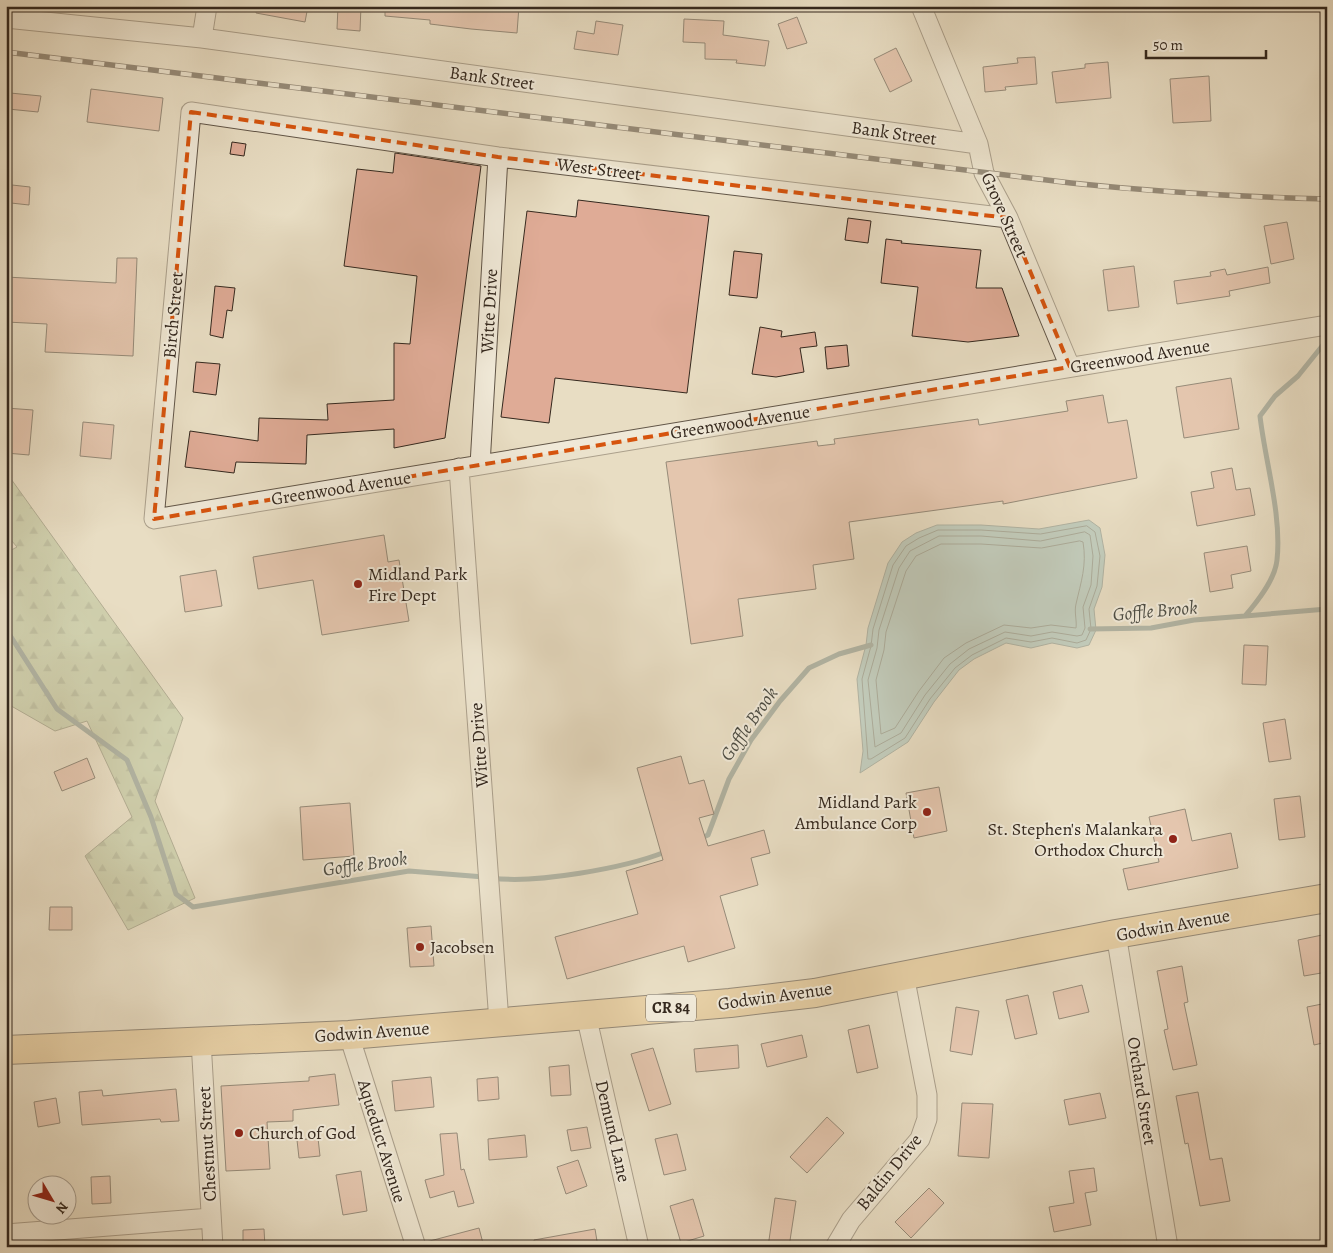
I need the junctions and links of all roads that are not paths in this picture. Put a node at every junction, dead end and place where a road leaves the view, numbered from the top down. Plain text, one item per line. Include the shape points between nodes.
1 (206, 6) edge
2 (921, 6) edge
3 (6, 18) edge
4 (202, 38) junction
5 (191, 112) joint
6 (978, 144) junction
7 (498, 157) junction
8 (1008, 218) junction
9 (1327, 325) edge
10 (1070, 367) junction
11 (480, 465) junction
12 (459, 468) junction
13 (154, 518) joint
14 (1327, 898) edge
15 (1116, 934) junction
16 (904, 975) junction
17 (586, 1016) junction
18 (499, 1022) junction
19 (349, 1035) junction
20 (201, 1041) junction
21 (6, 1050) edge
22 (212, 1218) junction
23 (6, 1234) edge
24 (213, 1247) edge
25 (416, 1247) edge
26 (639, 1247) edge
27 (835, 1247) edge
28 (1168, 1247) edge

1 - 4 street
2 - 6 street, Grove Street
3 - 4 street, Bank Street
4 - 6 street, Bank Street
5 - 7 street, West Street
5 - 13 street, Birch Street
6 - 8 street, Grove Street via 984,173
7 - 8 street, West Street
7 - 11 street, Witte Drive
8 - 10 street, Grove Street
9 - 10 street, Greenwood Avenue
10 - 11 street, Greenwood Avenue
11 - 12 street, Greenwood Avenue
12 - 13 street, Greenwood Avenue
12 - 18 street, Witte Drive
14 - 15 main road, Godwin Avenue / CR 84
15 - 16 main road, Godwin Avenue / CR 84
15 - 28 street, Orchard Street
16 - 17 main road, Godwin Avenue / CR 84 via 807,994 730,1004
16 - 27 street, Baldin Drive via 927,1095 927,1119 920,1139 851,1220
17 - 18 main road, Godwin Avenue / CR 84
17 - 26 street, Demund Lane
18 - 19 main road, Godwin Avenue / CR 84
19 - 20 main road, Godwin Avenue / CR 84
19 - 25 street, Aqueduct Avenue
20 - 21 main road, Godwin Avenue / CR 84
20 - 22 street, Chestnut Street
22 - 23 street
22 - 24 street, Chestnut Street

